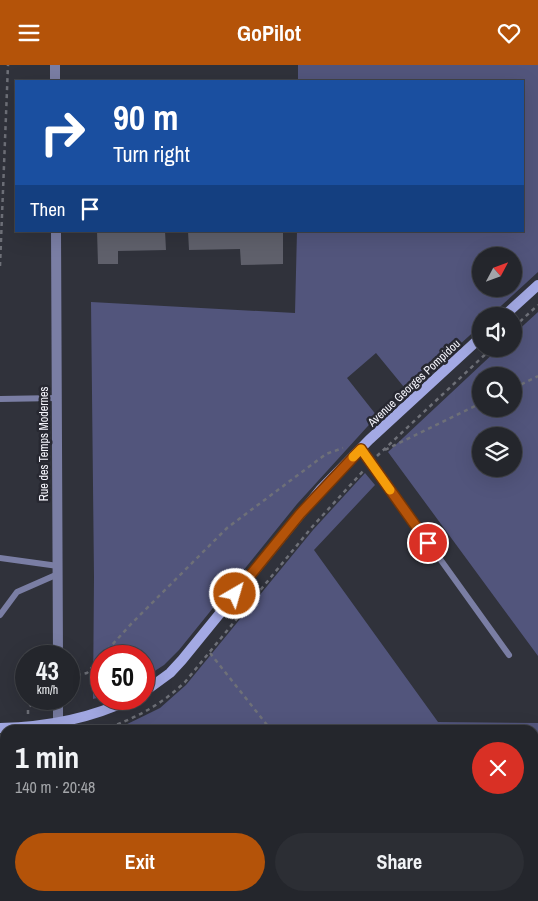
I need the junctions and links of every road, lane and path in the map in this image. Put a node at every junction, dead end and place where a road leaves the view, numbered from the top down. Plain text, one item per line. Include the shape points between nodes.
1 (8, 65) edge
2 (56, 65) edge
3 (56, 80) edge
4 (56, 232) edge
5 (0, 266) edge
6 (538, 285) edge
7 (538, 305) edge
8 (514, 307) edge
9 (522, 320) edge
10 (472, 345) edge
11 (482, 357) edge
12 (538, 376) edge
13 (522, 384) edge
14 (0, 399) edge
15 (57, 399) junction
16 (472, 407) edge
17 (370, 440) junction
18 (361, 449) junction
19 (381, 451) junction
20 (371, 463) junction
21 (0, 559) edge
22 (58, 570) junction
23 (0, 615) edge
24 (58, 645) edge
25 (113, 645) edge
26 (210, 653) junction
27 (509, 655) dead end
28 (155, 684) edge
29 (58, 710) edge
30 (105, 710) edge
31 (58, 725) edge
32 (61, 725) edge
33 (115, 725) edge
34 (267, 725) edge

1 - 5 path
2 - 3 street
4 - 15 street, Rue des Temps Modernes
6 - 8 main road
7 - 9 path
10 - 17 main road, Avenue Georges Pompidou
11 - 19 path
12 - 13 path
14 - 15 lane
15 - 22 street, Rue des Temps Modernes
16 - 19 path
17 - 18 main road, Avenue Georges Pompidou
17 - 25 path via 326,454 227,528
18 - 20 lane
18 - 28 main road, Avenue Georges Pompidou via 289,526 182,660
19 - 20 path
20 - 26 path via 312,527
20 - 27 lane
21 - 22 lane
22 - 23 lane via 17,592
22 - 24 street, Rue des Temps Modernes
26 - 33 path via 169,698 142,715
26 - 34 path
29 - 31 street
30 - 32 main road

